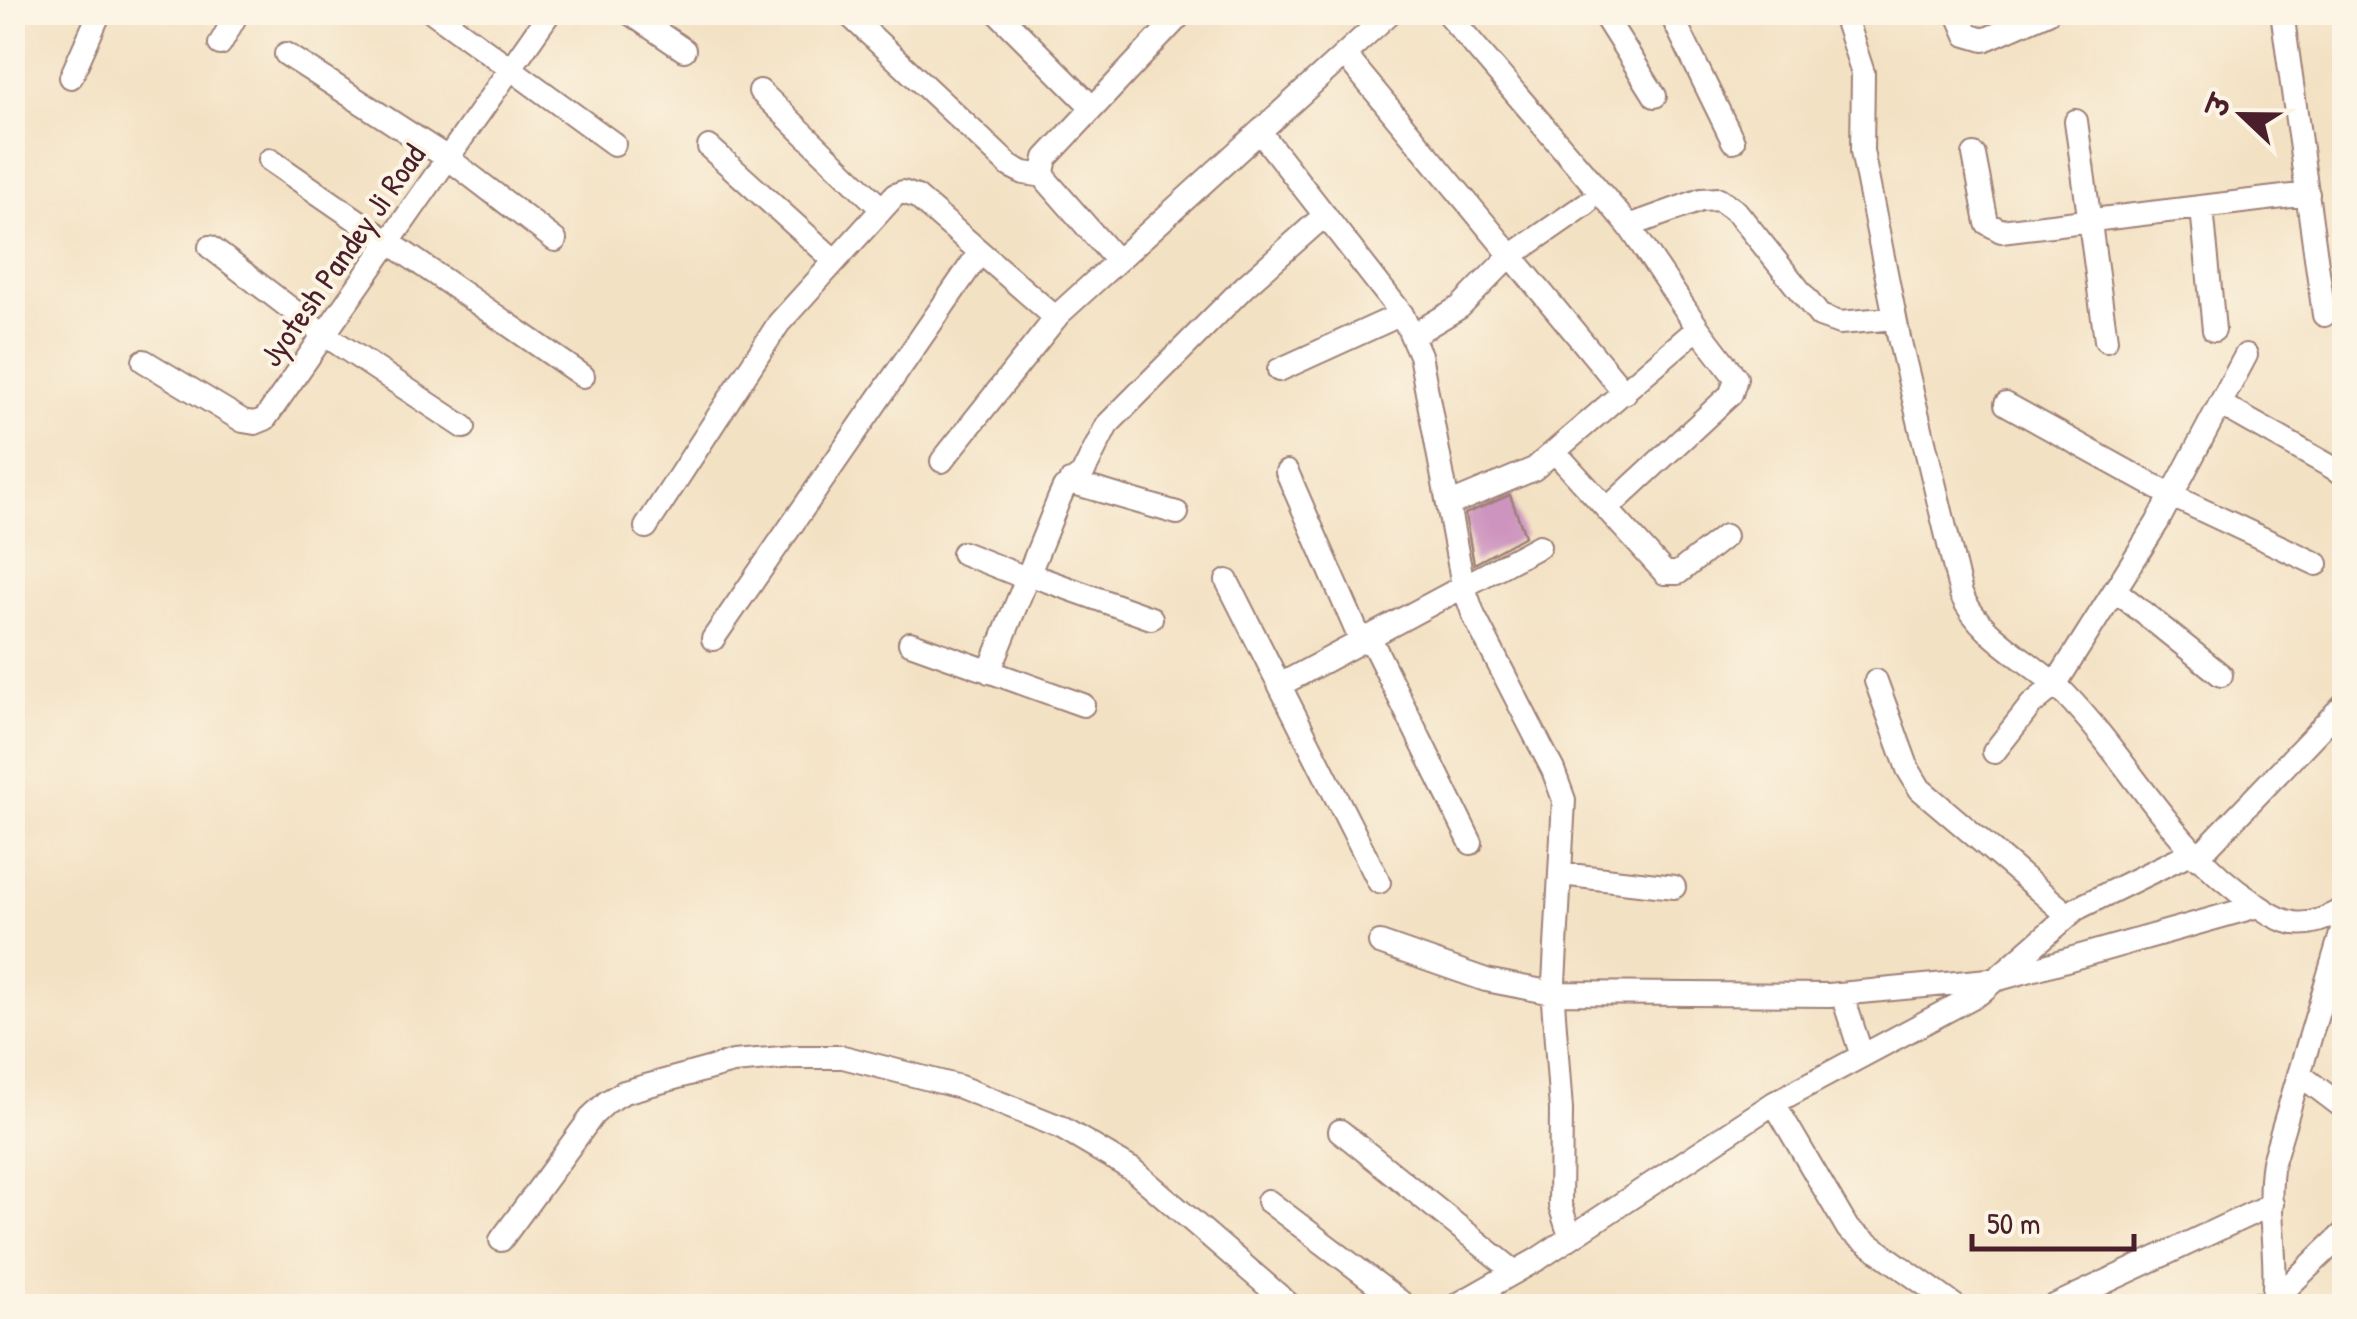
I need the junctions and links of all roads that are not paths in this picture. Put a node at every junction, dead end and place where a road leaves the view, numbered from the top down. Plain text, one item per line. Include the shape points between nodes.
1 (100, 12) edge
2 (238, 12) edge
3 (433, 12) edge
4 (550, 12) edge
5 (628, 12) edge
6 (846, 12) edge
7 (1183, 12) edge
8 (1391, 12) edge
9 (1446, 12) edge
10 (1670, 12) edge
11 (1843, 12) edge
12 (1957, 12) edge
13 (2048, 12) edge
14 (2337, 12) edge
15 (1001, 14) edge
16 (2344, 15) edge
17 (1614, 16) edge
18 (2284, 21) edge
19 (220, 44) dead end
20 (684, 50) dead end
21 (286, 54) dead end
22 (1345, 55) junction
23 (511, 70) junction
24 (71, 77) dead end
25 (760, 91) dead end
26 (1655, 96) dead end
27 (1093, 108) junction
28 (2076, 121) dead end
29 (1260, 132) junction
30 (1733, 141) dead end
31 (614, 144) dead end
32 (709, 147) dead end
33 (1974, 154) dead end
34 (449, 158) junction
35 (270, 160) dead end
36 (1045, 176) junction
37 (2308, 194) junction
38 (2202, 208) junction
39 (1607, 209) junction
40 (882, 210) junction
41 (1324, 214) junction
42 (2089, 222) junction
43 (556, 240) dead end
44 (391, 242) junction
45 (210, 247) dead end
46 (980, 252) junction
47 (834, 260) junction
48 (1117, 261) junction
49 (1518, 263) junction
50 (2324, 315) dead end
51 (1056, 318) junction
52 (1895, 318) junction
53 (1698, 328) junction
54 (2214, 330) dead end
55 (1412, 334) junction
56 (326, 335) junction
57 (2106, 340) dead end
58 (2246, 355) dead end
59 (144, 361) dead end
60 (1279, 370) dead end
61 (583, 376) dead end
62 (1625, 393) junction
63 (2006, 404) dead end
64 (2220, 404) junction
65 (464, 428) dead end
66 (1555, 452) junction
67 (942, 461) dead end
68 (2343, 468) edge
69 (1287, 472) dead end
70 (1070, 482) junction
71 (2172, 496) junction
72 (1448, 505) junction
73 (1606, 509) junction
74 (1177, 513) dead end
75 (646, 527) dead end
76 (1725, 536) dead end
77 (1539, 546) dead end
78 (963, 554) dead end
79 (2316, 564) dead end
80 (1027, 576) junction
81 (1227, 581) dead end
82 (1463, 585) junction
83 (2115, 590) junction
84 (1152, 618) dead end
85 (713, 639) dead end
86 (1365, 639) junction
87 (910, 643) dead end
88 (989, 672) junction
89 (2221, 675) dead end
90 (1876, 681) dead end
91 (1280, 686) junction
92 (2056, 686) junction
93 (2344, 704) edge
94 (1083, 705) dead end
95 (1994, 752) dead end
96 (1470, 843) dead end
97 (2194, 855) junction
98 (1561, 874) junction
99 (1379, 882) dead end
100 (1674, 887) dead end
101 (2258, 906) junction
102 (2344, 909) edge
103 (2068, 915) junction
104 (2344, 924) edge
105 (1380, 943) dead end
106 (1998, 978) junction
107 (1554, 993) junction
108 (1842, 994) junction
109 (1862, 1056) junction
110 (2299, 1074) junction
111 (1774, 1102) junction
112 (2344, 1108) edge
113 (1340, 1132) dead end
114 (1268, 1200) dead end
115 (2272, 1204) junction
116 (2344, 1234) edge
117 (1570, 1236) junction
118 (501, 1240) dead end
119 (1515, 1272) junction
120 (2280, 1302) edge
121 (1292, 1306) edge
122 (1406, 1306) edge
123 (1455, 1306) edge
124 (1955, 1306) edge
125 (2054, 1306) edge
126 (2249, 1306) edge

1 - 24 street
2 - 19 street
3 - 23 street
4 - 23 street, Jyotesh Pandey Ji Road
5 - 20 street
6 - 36 street via 1010,166
7 - 27 street
8 - 22 street
9 - 39 street
10 - 30 street
11 - 52 street via 1863,73 1862,151
12 - 13 street via 1967,35 1984,40
14 - 16 street
15 - 27 street
17 - 26 street
18 - 37 street
21 - 34 street
22 - 29 street
22 - 49 street
23 - 31 street
23 - 34 street, Jyotesh Pandey Ji Road
25 - 40 street
27 - 36 street via 1046,158
28 - 42 street
29 - 41 street
29 - 48 street
32 - 47 street
33 - 42 street via 1993,229
34 - 43 street
34 - 44 street, Jyotesh Pandey Ji Road
35 - 44 street
36 - 48 street
37 - 38 street
37 - 50 street
38 - 42 street
38 - 54 street
39 - 49 street
39 - 52 street via 1720,199 1820,316 1840,323
39 - 53 street
40 - 46 street via 896,195 910,193
40 - 47 street
41 - 55 street
41 - 70 street via 1106,425 1082,475
42 - 57 street
44 - 56 street, Jyotesh Pandey Ji Road
44 - 61 street
45 - 56 street
46 - 51 street
46 - 85 street
47 - 75 street via 778,323
48 - 51 street
49 - 55 street via 1460,308
49 - 62 street
51 - 67 street
52 - 92 street via 1961,594 1977,621
53 - 62 street
53 - 73 street via 1736,378 1735,389
55 - 60 street
55 - 72 street
56 - 59 street, Jyotesh Pandey Ji Road via 273,410 255,423
56 - 65 street
58 - 64 street
62 - 66 street
63 - 71 street
64 - 68 street
64 - 71 street
66 - 72 street via 1523,476
66 - 73 street
69 - 86 street
70 - 74 street
70 - 80 street
71 - 79 street
71 - 83 street
72 - 82 street
73 - 76 street via 1671,574
77 - 82 street
78 - 80 street
80 - 84 street
80 - 88 street
81 - 91 street
82 - 86 street
82 - 98 street via 1560,786
83 - 89 street
83 - 92 street
86 - 91 street
86 - 96 street
87 - 88 street
88 - 94 street
90 - 103 street via 1920,788
91 - 99 street
92 - 95 street via 2031,705
92 - 97 street
93 - 97 street
97 - 101 street
97 - 103 street
98 - 100 street
98 - 107 street
101 - 102 street via 2298,924
101 - 106 street
103 - 106 street
104 - 110 street
105 - 107 street via 1486,980
106 - 108 street
106 - 109 street
107 - 108 street
107 - 117 street via 1560,1205
108 - 109 street
109 - 111 street
110 - 112 street
110 - 115 street via 2273,1162
111 - 117 street
111 - 124 street via 1848,1229
113 - 119 street
114 - 122 street
115 - 120 street
115 - 125 street
116 - 120 street
117 - 119 street
118 - 121 street via 593,1115 624,1092 733,1062 843,1058 960,1088 1106,1152
119 - 123 street
120 - 126 street

